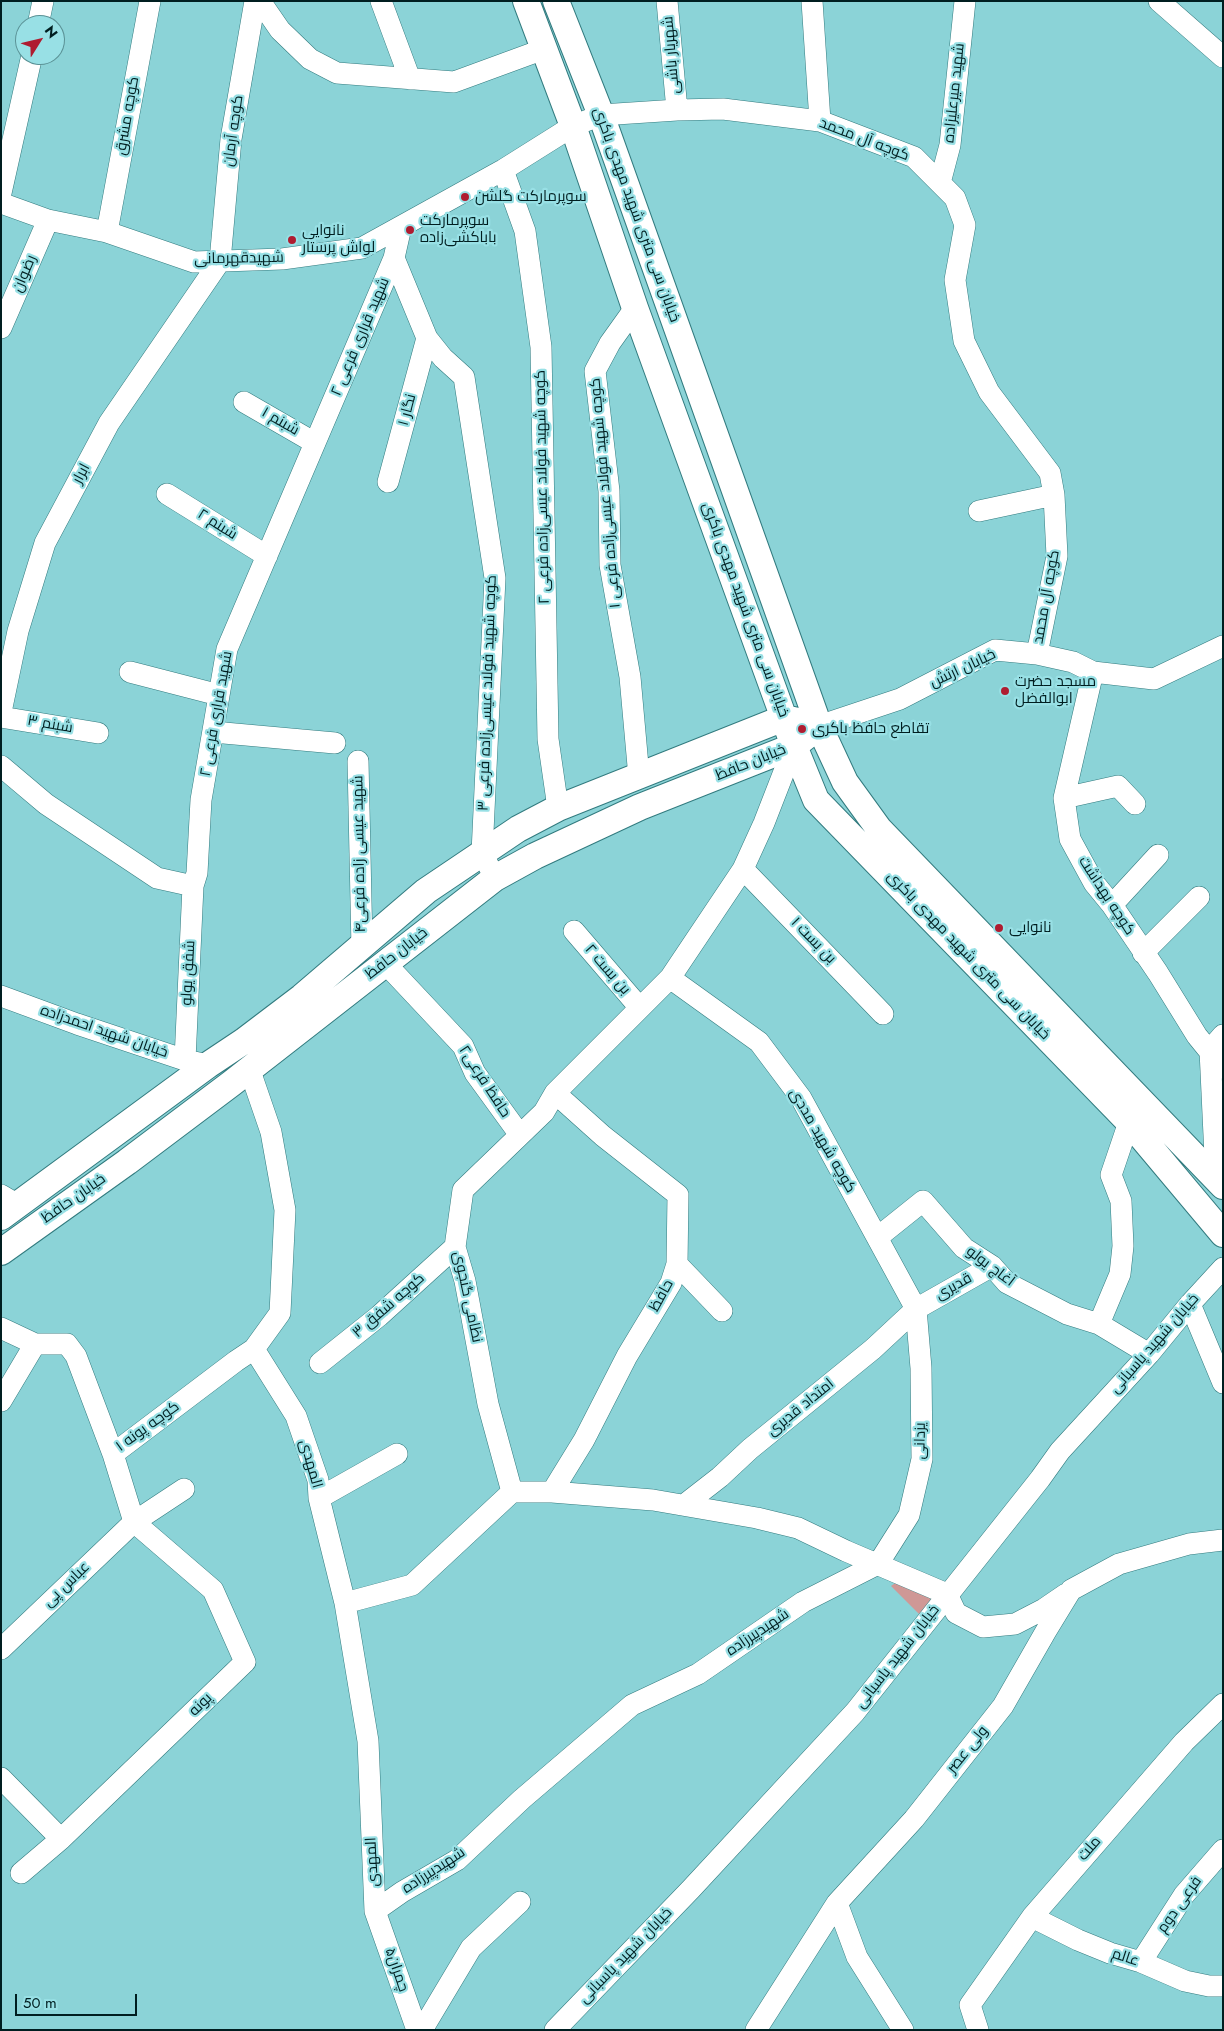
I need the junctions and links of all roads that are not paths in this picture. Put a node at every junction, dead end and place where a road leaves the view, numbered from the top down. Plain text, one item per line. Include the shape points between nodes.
1 (44, 1) edge
2 (150, 1) edge
3 (255, 1) edge
4 (260, 1) edge
5 (381, 1) edge
6 (526, 1) edge
7 (556, 1) edge
8 (667, 1) edge
9 (812, 1) edge
10 (965, 1) edge
11 (1159, 1) edge
12 (40, 15) edge
13 (544, 49) junction
14 (1223, 57) edge
15 (30, 65) edge
16 (410, 79) junction
17 (677, 110) junction
18 (600, 116) junction
19 (820, 121) junction
20 (572, 126) junction
21 (503, 170) junction
22 (940, 183) junction
23 (1, 193) edge
24 (1, 203) edge
25 (48, 220) junction
26 (402, 227) junction
27 (107, 232) junction
28 (394, 258) junction
29 (220, 261) junction
30 (635, 308) junction
31 (1, 328) edge
32 (427, 338) junction
33 (244, 402) dead end
34 (315, 442) junction
35 (388, 482) dead end
36 (167, 494) dead end
37 (1054, 495) junction
38 (979, 511) dead end
39 (267, 556) junction
40 (1223, 646) edge
41 (1037, 654) junction
42 (130, 672) dead end
43 (1093, 672) junction
44 (219, 695) junction
45 (1, 712) edge
46 (1, 716) edge
47 (784, 718) junction
48 (820, 726) junction
49 (213, 732) junction
50 (98, 733) dead end
51 (335, 744) dead end
52 (794, 746) junction
53 (358, 760) dead end
54 (1, 766) edge
55 (639, 777) junction
56 (1064, 798) junction
57 (1135, 804) dead end
58 (558, 808) junction
59 (482, 853) junction
60 (1158, 855) dead end
61 (743, 869) junction
62 (495, 878) junction
63 (192, 886) junction
64 (1199, 897) dead end
65 (1112, 905) junction
66 (574, 931) dead end
67 (362, 948) junction
68 (1143, 953) junction
69 (386, 964) junction
70 (670, 978) junction
71 (1, 996) edge
72 (640, 1008) junction
73 (882, 1014) dead end
74 (1216, 1043) edge
75 (197, 1062) junction
76 (249, 1068) junction
77 (1223, 1068) edge
78 (555, 1093) junction
79 (1130, 1122) junction
80 (520, 1135) junction
81 (108, 1139) junction
82 (127, 1162) junction
83 (1220, 1182) edge
84 (7, 1206) edge
85 (1223, 1234) edge
86 (878, 1237) junction
87 (455, 1247) junction
88 (1, 1252) edge
89 (677, 1264) junction
90 (992, 1266) junction
91 (1223, 1268) edge
92 (1190, 1304) junction
93 (916, 1308) junction
94 (722, 1311) dead end
95 (1099, 1324) junction
96 (1, 1328) edge
97 (35, 1344) junction
98 (254, 1349) junction
99 (1149, 1354) junction
100 (320, 1363) dead end
101 (1223, 1383) edge
102 (1, 1401) edge
103 (113, 1454) junction
104 (396, 1454) dead end
105 (184, 1489) dead end
106 (512, 1492) junction
107 (552, 1492) junction
108 (319, 1498) junction
109 (684, 1505) junction
110 (134, 1522) junction
111 (1223, 1540) edge
112 (878, 1564) junction
113 (1071, 1590) junction
114 (947, 1594) junction
115 (345, 1603) junction
116 (1, 1649) edge
117 (1223, 1704) edge
118 (1, 1778) edge
119 (61, 1839) junction
120 (1223, 1850) edge
121 (21, 1873) dead end
122 (520, 1902) dead end
123 (838, 1903) junction
124 (375, 1911) junction
125 (1032, 1917) junction
126 (1141, 1962) junction
127 (1223, 1986) edge
128 (417, 2030) edge
129 (422, 2030) edge
130 (555, 2030) edge
131 (756, 2030) edge
132 (903, 2030) edge
133 (978, 2030) edge

1 - 12 street
2 - 27 street, کوچه مشرق
3 - 29 street, کوچه آرمان via 231,140
4 - 16 street via 280,30 310,59 337,73
5 - 16 street
6 - 13 main road, خیابان سی متری شهید مهدی باکری
7 - 18 main road, خیابان سی متری شهید مهدی باکری
8 - 17 street, شهریار باشی
9 - 19 street
10 - 22 street, شهید میرعلیزاده via 950,145
11 - 14 street
13 - 16 street via 454,82
13 - 20 main road, خیابان سی متری شهید مهدی باکری
15 - 23 street
17 - 18 street, کوچه آل محمد
17 - 19 street, کوچه آل محمد via 723,109
18 - 20 street, کوچه آل محمد
18 - 48 main road, خیابان سی متری شهید مهدی باکری
19 - 22 street, کوچه آل محمد via 914,157
20 - 21 street, شهیدقهرمانی
20 - 30 main road, خیابان سی متری شهید مهدی باکری
21 - 26 street, شهیدقهرمانی
21 - 58 street, کوچه شهید فولاد عیسی‌زاده فرعی ۲ via 525,231 540,347 548,739
22 - 37 street, کوچه آل محمد via 955,198 965,225 955,280 964,341 989,392 1050,473
24 - 25 street, شهیدقهرمانی
25 - 27 street, شهیدقهرمانی
25 - 31 street, رضوان
26 - 28 street, شهید قراری فرعی ۲
26 - 29 street, شهیدقهرمانی via 362,248 282,259
27 - 29 street, شهیدقهرمانی via 194,262
28 - 32 street, کوچه شهید فولاد عیسی‌زاده فرعی ۳
28 - 34 street, شهید قراری فرعی ۲
29 - 45 street, ابرار via 109,423 45,544 18,631
30 - 47 main road, خیابان سی متری شهید مهدی باکری
30 - 55 street, کوچه شهید فولاد عیسی‌زاده فرعی ۱ via 595,371 609,491 610,565 630,677
32 - 35 street, نگار ۱
32 - 59 street, کوچه شهید فولاد عیسی‌زاده فرعی ۳ via 464,377 495,578
33 - 34 street, شبنم ۱
34 - 39 street, شهید قراری فرعی ۲
36 - 39 street, شبنم ۲
37 - 38 street
37 - 41 street, کوچه آل محمد via 1057,556
39 - 44 street, شهید قراری فرعی ۲ via 227,649
40 - 43 street, خیابان ارتش via 1154,679
41 - 43 street, خیابان ارتش via 1072,662
41 - 48 street, خیابان ارتش via 995,650 900,699
42 - 44 street
43 - 56 street, کوچه بهداشت
44 - 49 street, شهید قراری فرعی ۲
46 - 50 street, شبنم ۳
47 - 48 main road
47 - 52 main road, خیابان سی متری شهید مهدی باکری
47 - 55 main road, خیابان حافظ
48 - 52 main road, خیابان حافظ
48 - 83 main road, خیابان سی متری شهید مهدی باکری via 845,782 879,829
49 - 51 street
49 - 63 street, شهید قراری فرعی ۲
52 - 61 street
52 - 62 main road, خیابان حافظ via 640,807
52 - 79 main road, خیابان سی متری شهید مهدی باکری via 816,800
53 - 67 street, شهید عیسی زاده فرعی۴
54 - 63 street via 46,804 157,878
55 - 58 main road, خیابان حافظ
56 - 57 street via 1118,786
56 - 65 street, کوچه بهداشت via 1070,839 1094,883
58 - 59 main road, خیابان حافظ
59 - 62 street
59 - 67 main road, خیابان حافظ via 426,891
60 - 65 street
61 - 70 street
61 - 73 street, بن بست ۱
62 - 69 main road, خیابان حافظ
63 - 75 street, شفق یولو
64 - 68 street
65 - 68 street, کوچه بهداشت
66 - 72 street, بن بست ۲
67 - 75 main road, خیابان حافظ via 244,1042
68 - 74 street, کوچه بهداشت via 1197,1036
69 - 76 main road, خیابان حافظ
69 - 80 street, حافظ فرعی۲ via 463,1046 475,1073
70 - 72 street, نظامی گنجوی
70 - 86 street, کوچه شهید مددی via 759,1042 801,1098
71 - 75 street, خیابان شهید احمدزاده
72 - 78 street, نظامی گنجوی
74 - 77 street, کوچه بهداشت
74 - 83 street
75 - 81 main road, خیابان حافظ
76 - 82 main road, خیابان حافظ
76 - 98 street via 271,1132 285,1210 280,1313
78 - 80 street, نظامی گنجوی via 544,1112
78 - 89 street, حافظ via 678,1195
79 - 85 main road, خیابان سی متری شهید مهدی باکری
79 - 95 street via 1111,1175 1121,1201 1123,1246 1120,1274
80 - 87 street, نظامی گنجوی via 463,1190
81 - 82 street
81 - 84 main road, خیابان حافظ
82 - 88 main road, خیابان حافظ
86 - 90 street, آغاج یولو via 923,1201 964,1248
86 - 93 street, کوچه شهید مددی
87 - 100 street, کوچه شفق ۳ via 379,1316
87 - 106 street, نظامی گنجوی via 465,1281 488,1404
89 - 94 street
89 - 107 street, حافظ via 671,1283
90 - 93 street, قدیری
90 - 95 street, آغاج یولو via 1008,1282 1067,1314
91 - 92 street, خیابان شهید پاسبانی
92 - 99 street, خیابان شهید پاسبانی
92 - 101 street
93 - 109 street, امتداد قدیری via 873,1349
93 - 112 street, یزدانی via 921,1368 922,1459 909,1515
95 - 99 street, آغاج یولو
96 - 97 street
97 - 102 street
97 - 103 street, کوچه پونه ۱ via 67,1344 76,1356
98 - 103 street, کوچه پونه ۱
98 - 108 street, المهدی via 296,1416 318,1480
99 - 114 street, خیابان شهید پاسبانی via 1060,1451
103 - 110 street
104 - 108 street
105 - 110 street, عباس پی
106 - 107 street
106 - 115 street via 412,1585
107 - 109 street
108 - 115 street, المهدی
109 - 112 street via 798,1528
110 - 116 street, عباس پی
110 - 119 street, پونه via 213,1590 245,1662
111 - 113 street via 1189,1544 1119,1564
112 - 114 street
112 - 124 street, شهیدپیرزاده via 803,1602 698,1674 632,1705 457,1860
113 - 114 street via 1015,1624 983,1627 956,1613
113 - 123 street, ولی عصر via 1003,1706 914,1819
114 - 130 street, خیابان شهید پاسبانی via 855,1712
115 - 124 street, المهدی via 368,1742
117 - 125 street, ملت via 1184,1742
118 - 119 street
119 - 121 street, پونه
120 - 126 street, فرعی دوم via 1184,1895
122 - 129 street via 471,1948
123 - 131 street, ولی عصر
123 - 132 street via 857,1957
124 - 128 street, چمران۵
125 - 126 street, عالم via 1078,1940
125 - 133 street, ملت via 970,2005
126 - 127 street, عالم via 1185,1981

